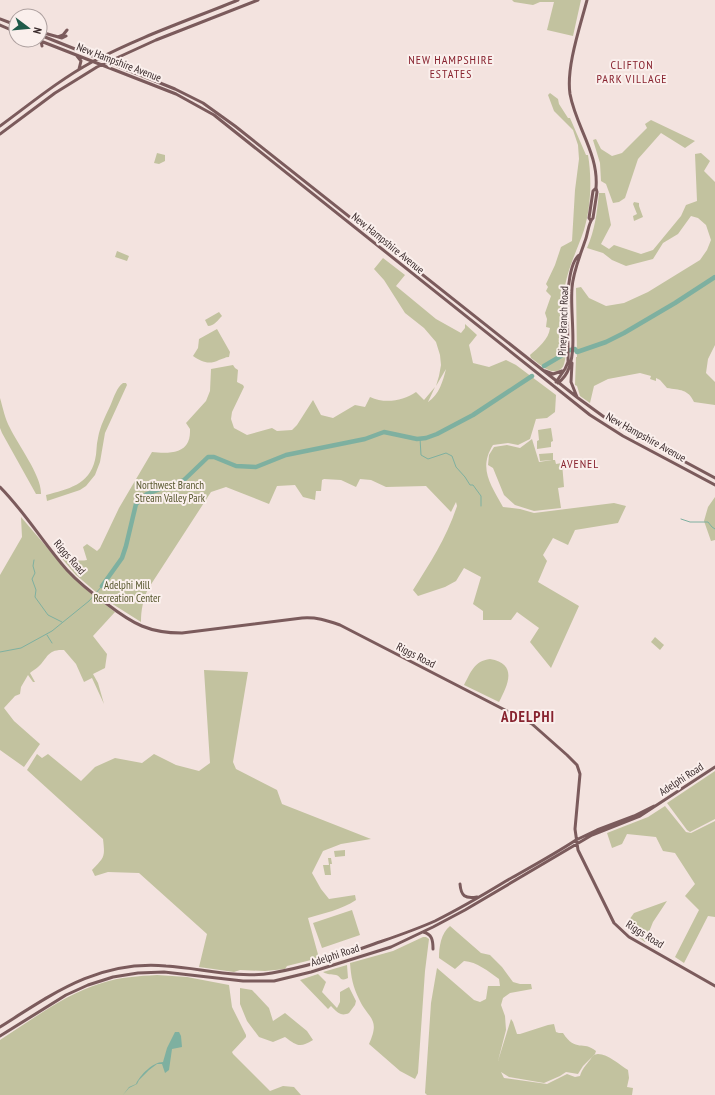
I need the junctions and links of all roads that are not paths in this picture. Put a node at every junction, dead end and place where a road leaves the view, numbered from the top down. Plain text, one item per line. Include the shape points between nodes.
1 (238, 0) edge
2 (258, 0) edge
3 (587, 0) edge
4 (216, 9) junction
5 (214, 17) junction
6 (67, 30) dead end
7 (159, 31) junction
8 (48, 34) edge
9 (53, 35) junction
10 (48, 36) edge
11 (66, 36) dead end
12 (58, 37) junction
13 (48, 38) edge
14 (156, 40) junction
15 (48, 44) edge
16 (76, 55) junction
17 (99, 58) junction
18 (93, 61) junction
19 (107, 62) junction
20 (101, 65) junction
21 (78, 70) junction
22 (0, 126) edge
23 (0, 134) edge
24 (570, 355) junction
25 (565, 368) junction
26 (543, 371) junction
27 (557, 382) junction
28 (554, 387) junction
29 (578, 398) junction
30 (715, 478) edge
31 (715, 485) edge
32 (0, 487) edge
33 (715, 767) edge
34 (576, 842) junction
35 (460, 884) dead end
36 (479, 897) junction
37 (423, 932) junction
38 (433, 949) dead end
39 (715, 986) edge
40 (0, 1027) edge
41 (0, 1036) edge

1 - 4 main road
2 - 5 main road
3 - 24 main road, Piney Branch Road via 572,61 570,91 595,163 597,192 593,218 580,255 576,258 571,271 568,291
4 - 5 main road
4 - 7 main road
5 - 14 main road
6 - 12 main road
7 - 14 main road
7 - 17 main road
8 - 9 main road
9 - 10 main road
9 - 12 main road
11 - 12 main road
13 - 17 main road, New Hampshire Avenue
14 - 19 main road
15 - 16 main road, New Hampshire Avenue
16 - 18 main road, New Hampshire Avenue
16 - 21 main road via 81,61
17 - 18 main road
17 - 19 main road, New Hampshire Avenue
18 - 20 main road, New Hampshire Avenue
18 - 21 main road
19 - 20 main road
19 - 26 main road, New Hampshire Avenue via 181,92 220,114
20 - 23 main road via 55,93
20 - 28 main road, New Hampshire Avenue via 176,94 217,118
21 - 22 main road
24 - 25 main road, Piney Branch Road
24 - 27 main road, Piney Branch Road via 569,369
24 - 29 main road via 572,382
25 - 26 main road via 556,374
25 - 27 main road, Piney Branch Road
26 - 27 main road, New Hampshire Avenue
27 - 28 main road, Piney Branch Road
27 - 29 main road, New Hampshire Avenue
28 - 31 main road, New Hampshire Avenue via 613,430
29 - 30 main road, New Hampshire Avenue via 611,422
32 - 34 main road, Riggs Road via 67,570 90,592 134,623 171,633 311,617 324,619 532,724 574,762 579,770 581,779
33 - 34 main road, Adelphi Road via 633,820
34 - 36 main road, Adelphi Road
34 - 37 main road, Adelphi Road
34 - 39 main road, Riggs Road via 606,910 618,928 634,940
35 - 36 main road via 464,896
36 - 40 main road, Adelphi Road via 408,932 348,953 273,973 237,975 150,965 106,972 79,980
37 - 38 main road via 431,936
37 - 41 main road, Adelphi Road via 387,948 274,981 243,981 164,972 113,977 88,984 66,995

